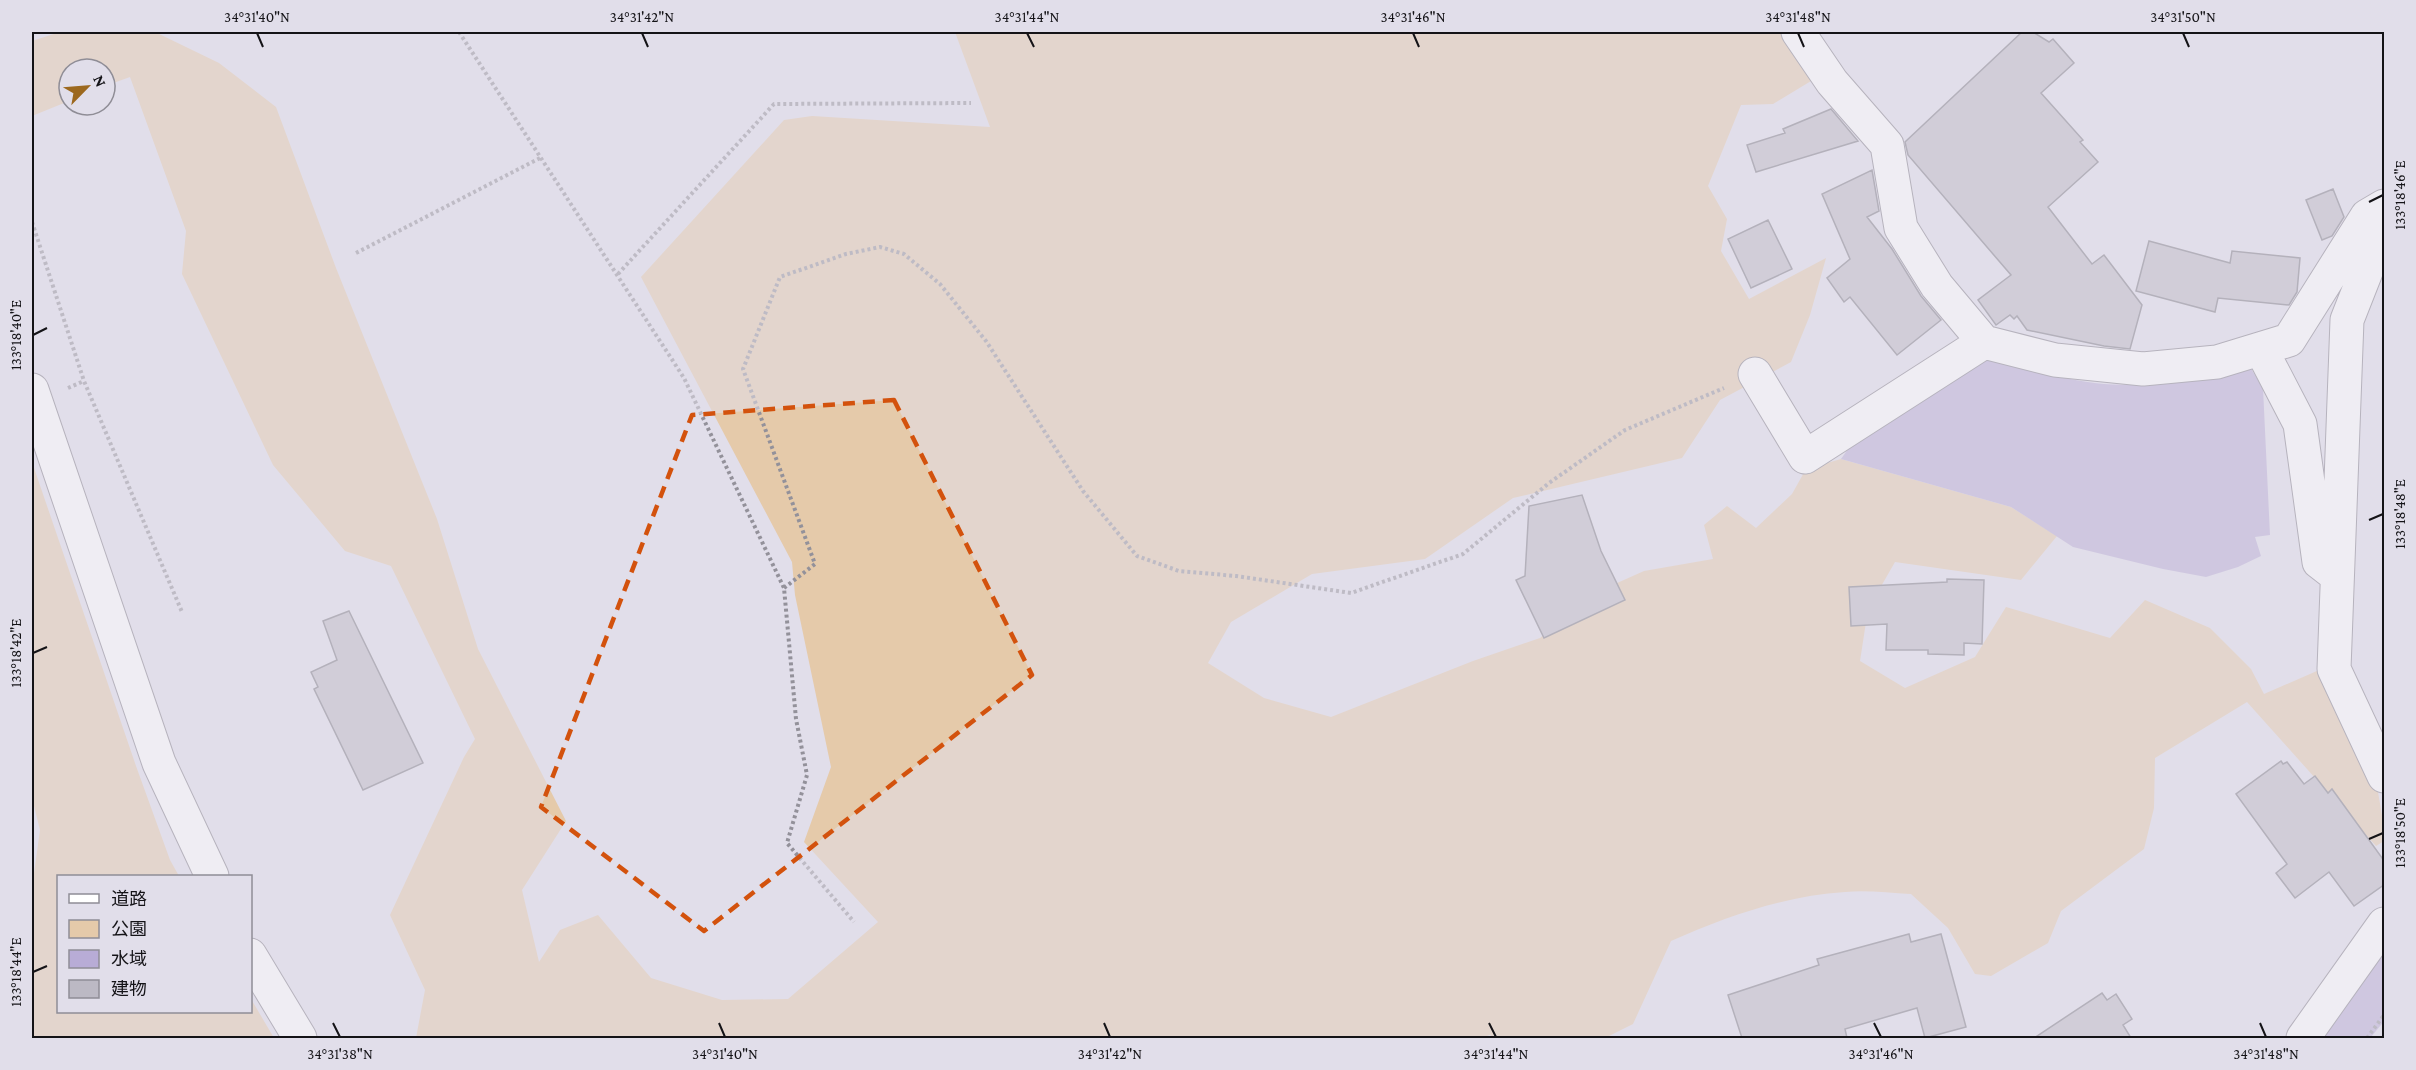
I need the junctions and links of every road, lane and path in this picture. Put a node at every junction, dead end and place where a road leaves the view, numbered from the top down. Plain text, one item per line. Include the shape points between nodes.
1 (459, 32) edge
2 (1798, 32) edge
3 (971, 103) dead end
4 (542, 158) junction
5 (2385, 206) edge
6 (32, 222) edge
7 (2385, 226) edge
8 (356, 254) dead end
9 (618, 274) junction
10 (1984, 342) junction
11 (2261, 349) junction
12 (1755, 374) joint
13 (32, 390) edge
14 (2338, 576) junction
15 (784, 588) junction
16 (182, 612) dead end
17 (2385, 776) edge
18 (212, 875) edge
19 (854, 922) dead end
20 (2385, 924) edge
21 (252, 958) edge
22 (2385, 1016) edge
23 (300, 1038) edge
24 (2302, 1038) edge
25 (2367, 1038) edge

1 - 4 path
2 - 10 street via 1832,82 1887,145 1901,228 1936,286
3 - 9 path via 774,104
4 - 8 path
4 - 9 path
5 - 11 street via 2367,216 2289,340
6 - 16 path via 84,381
7 - 14 street via 2347,320
9 - 15 path via 684,378
10 - 11 street via 2055,360 2143,369 2217,362
10 - 12 street via 1805,457
11 - 14 street via 2300,424 2319,562
12 - 15 path via 1625,430 1549,483 1463,554 1363,589 1352,592 1179,571 1137,556 1083,491 986,341 940,285 904,254 880,247 846,254 780,277 743,369 815,564
13 - 18 street via 159,763
14 - 17 street via 2334,669
15 - 19 path via 796,719 807,775 787,843
20 - 24 street
21 - 23 street
22 - 25 path

